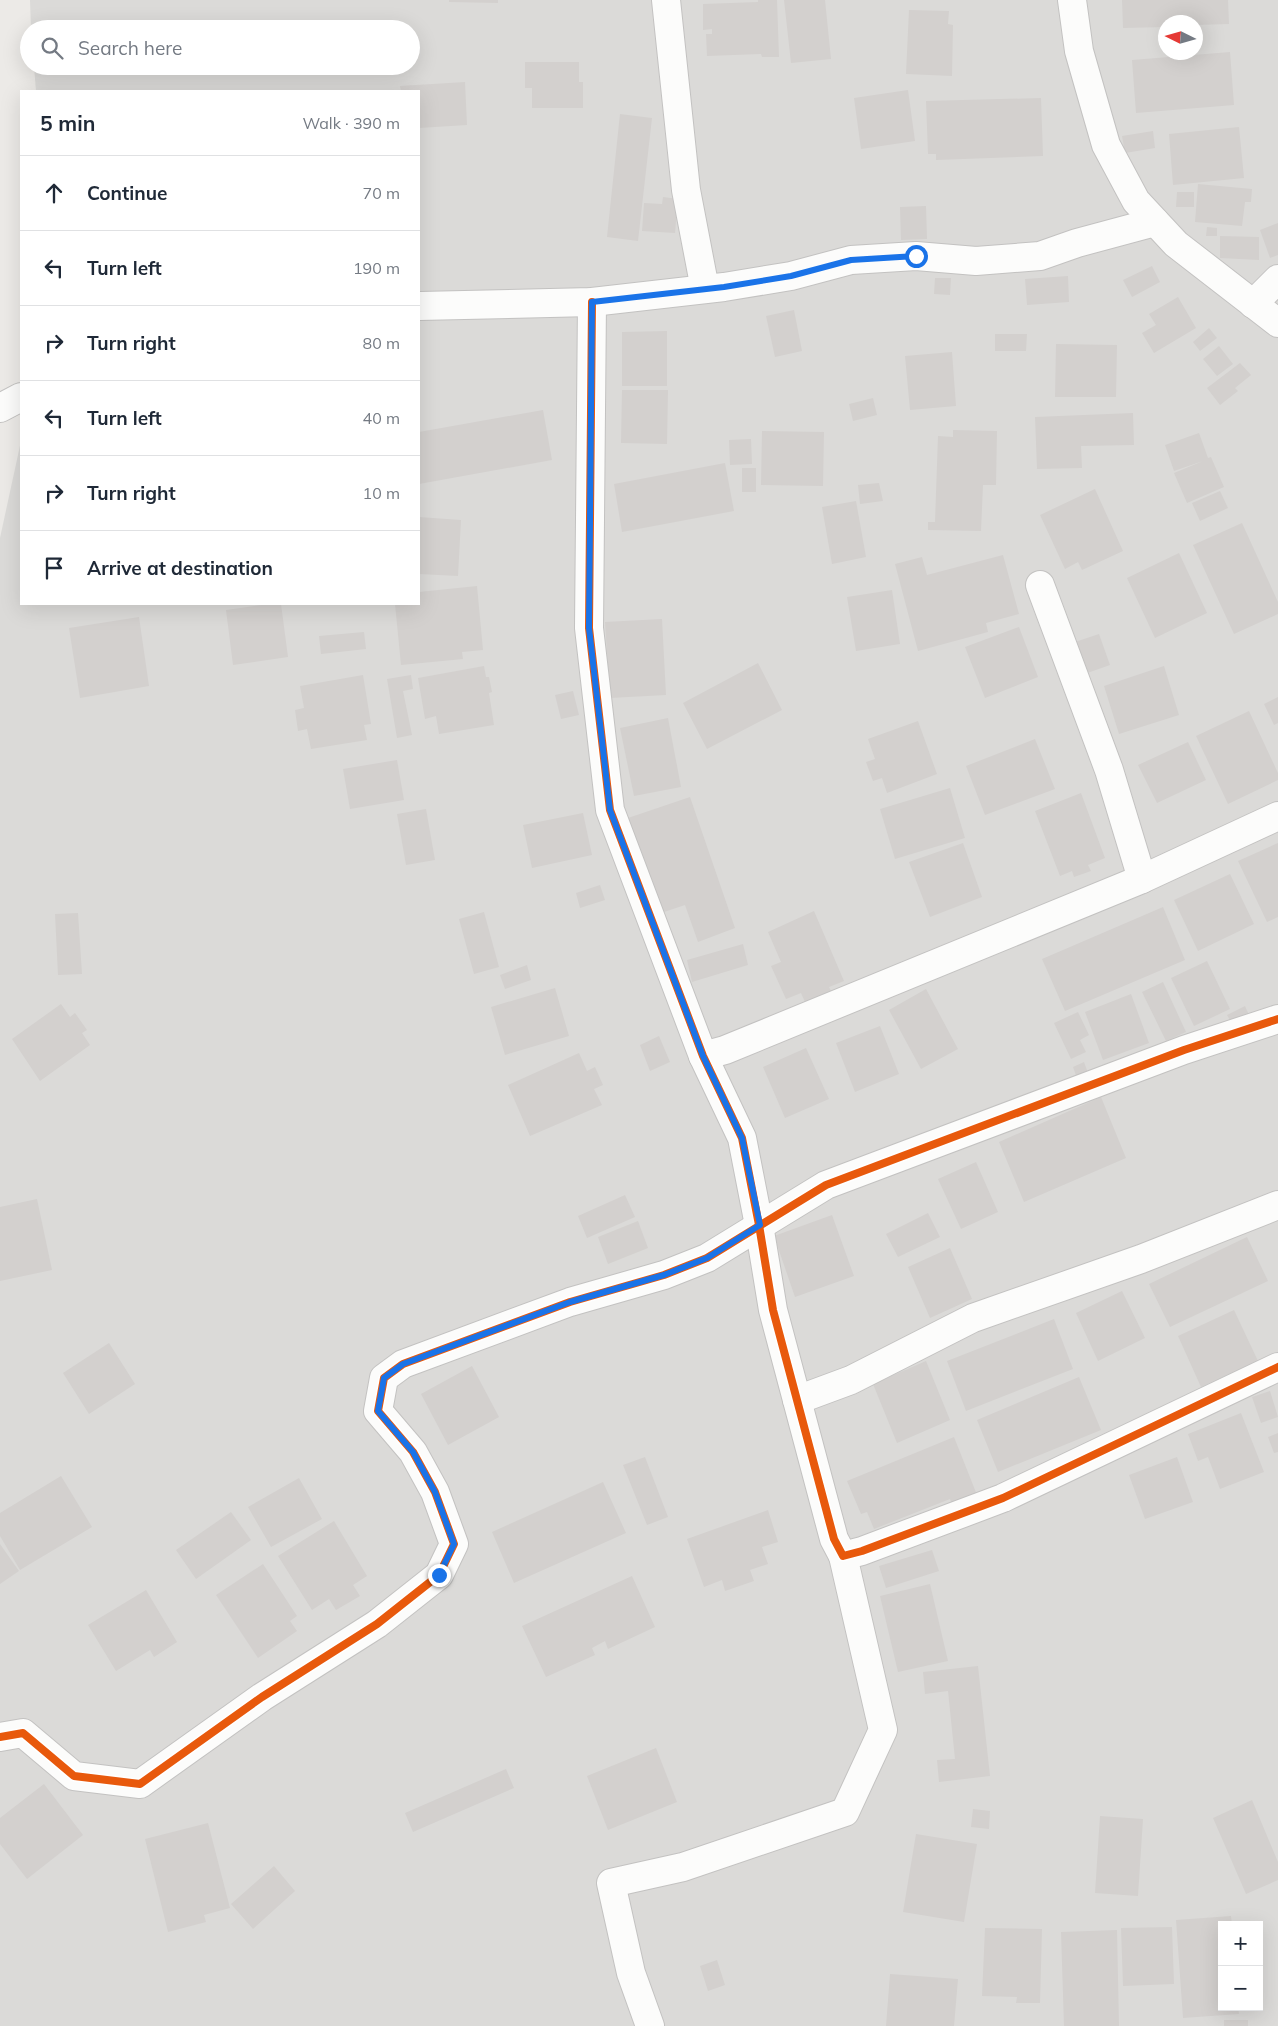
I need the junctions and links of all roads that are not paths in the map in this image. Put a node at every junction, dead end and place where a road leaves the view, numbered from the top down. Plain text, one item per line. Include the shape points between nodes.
1 (666, 0) edge
2 (1072, 0) edge
3 (1156, 222) junction
4 (1278, 280) edge
5 (704, 289) junction
6 (592, 302) junction
7 (1253, 304) junction
8 (420, 306) edge
9 (1278, 324) edge
10 (20, 398) edge
11 (0, 408) edge
12 (1040, 585) dead end
13 (1278, 816) edge
14 (1142, 879) junction
15 (1278, 1019) edge
16 (703, 1056) junction
17 (1278, 1205) edge
18 (760, 1225) junction
19 (1278, 1367) edge
20 (797, 1400) junction
21 (843, 1556) junction
22 (0, 1737) edge
23 (650, 2026) edge

1 - 5 street via 686,190
2 - 3 street via 1079,51 1106,145 1136,201
3 - 5 street via 1040,256 976,261 916,256 851,260 791,276
3 - 7 street via 1176,244
4 - 7 street
5 - 6 street
6 - 8 street
6 - 16 street via 589,628 610,810
7 - 9 street
10 - 11 street
12 - 14 street via 1109,770
13 - 14 street
14 - 16 street via 725,1050
15 - 18 street via 1184,1050 826,1184
16 - 18 street via 742,1138
17 - 20 street via 1141,1259 973,1318 851,1380
18 - 20 street via 773,1310
18 - 22 street via 707,1258 664,1275 570,1302 403,1364 384,1378 378,1411 413,1452 435,1492 454,1544 439,1575 377,1624 262,1697 140,1784 74,1776 23,1734
19 - 21 street via 1002,1498
20 - 21 street via 834,1539
21 - 23 street via 883,1730 845,1812 683,1866 611,1883 631,1972

